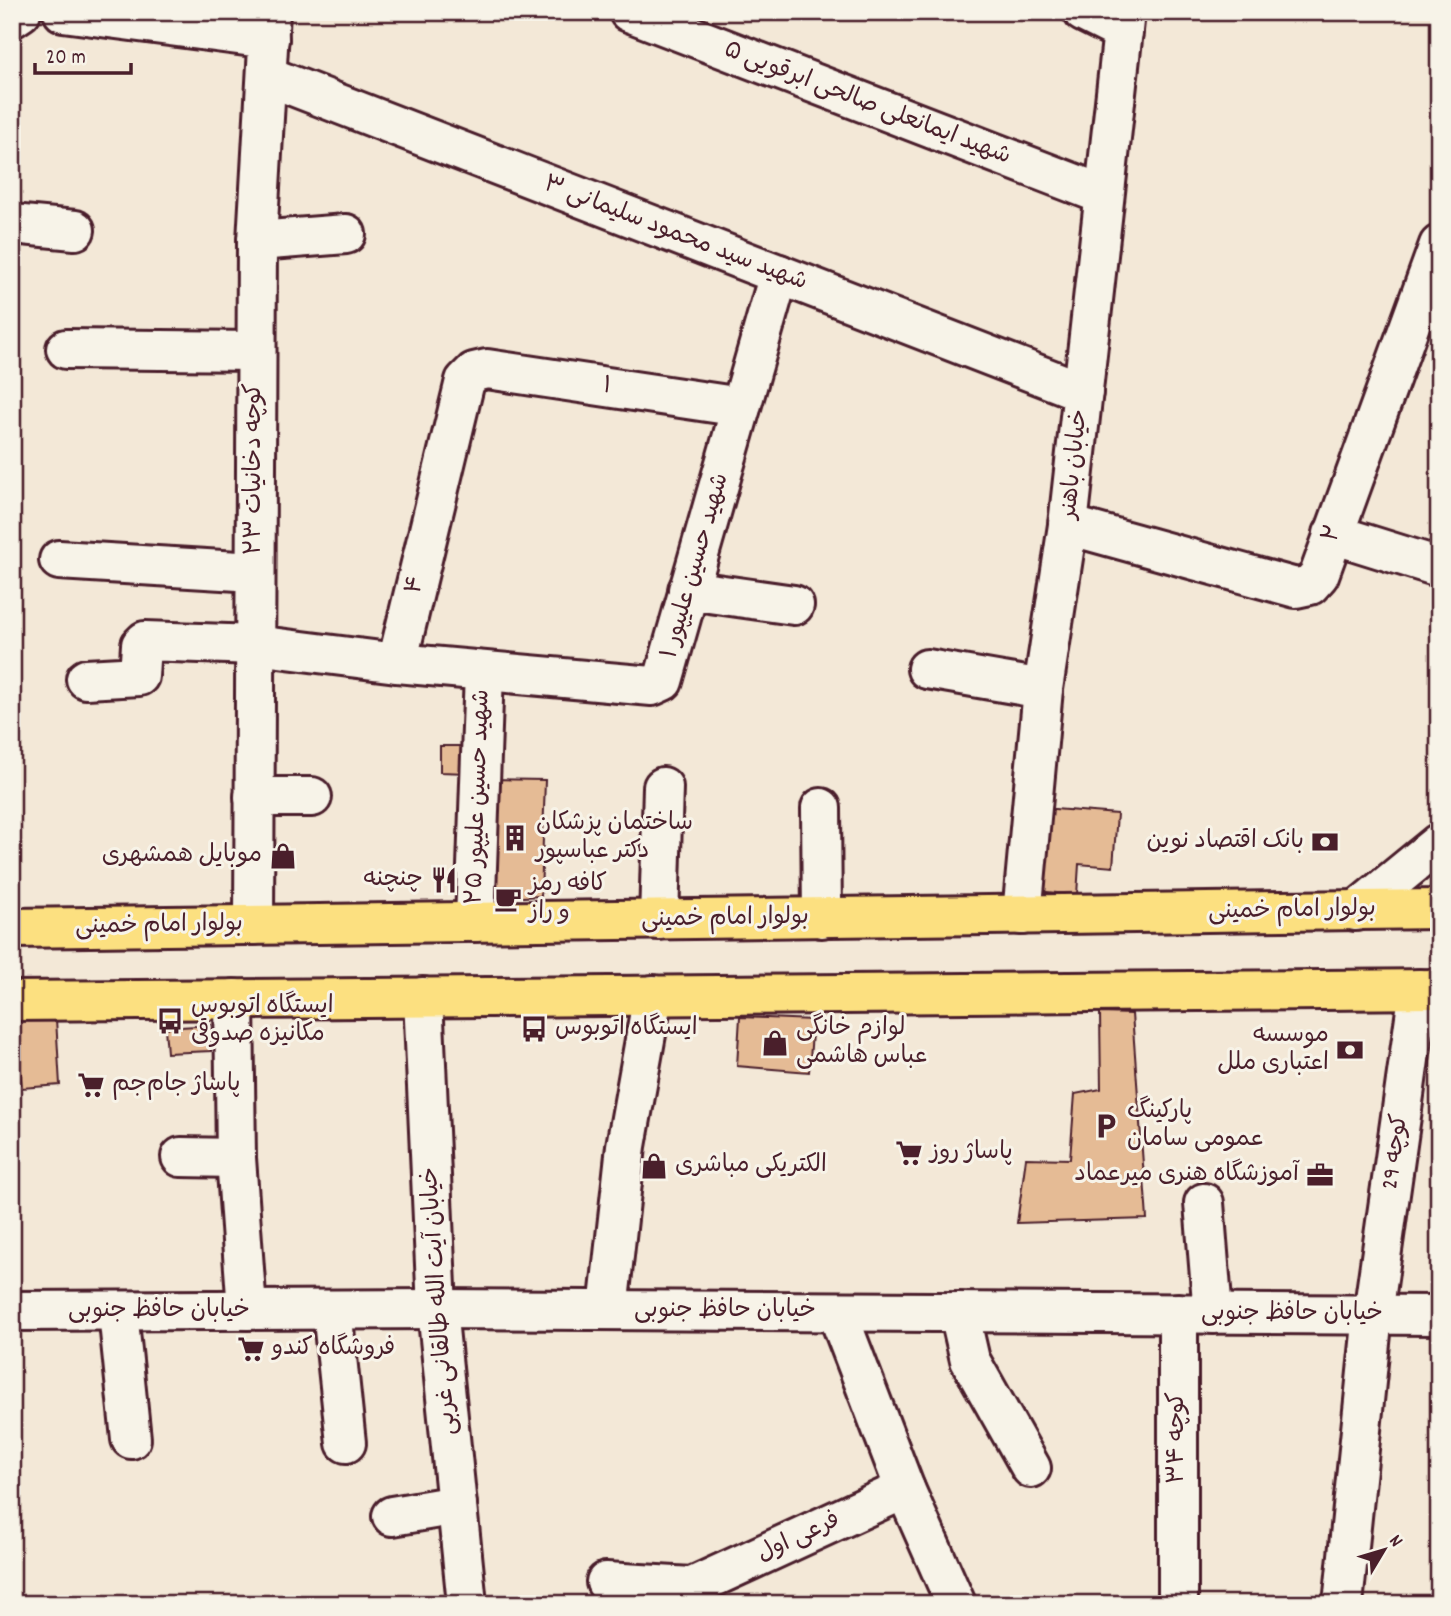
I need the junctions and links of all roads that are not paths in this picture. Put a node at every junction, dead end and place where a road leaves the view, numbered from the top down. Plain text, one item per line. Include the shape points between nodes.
1 (21, 12) edge
2 (63, 12) edge
3 (629, 12) edge
4 (1083, 12) edge
5 (12, 18) edge
6 (1124, 22) edge
7 (269, 43) edge
8 (1104, 195) junction
9 (12, 224) edge
10 (75, 230) dead end
11 (346, 234) dead end
12 (257, 241) junction
13 (1439, 245) edge
14 (779, 274) junction
15 (66, 349) dead end
16 (256, 351) junction
17 (474, 372) joint
18 (1083, 392) junction
19 (741, 407) junction
20 (1068, 526) junction
21 (1333, 534) junction
22 (59, 560) dead end
23 (1439, 567) edge
24 (255, 572) junction
25 (688, 590) junction
26 (794, 605) dead end
27 (255, 645) junction
28 (397, 663) junction
29 (927, 669) dead end
30 (484, 672) junction
31 (86, 679) dead end
32 (1043, 689) junction
33 (663, 786) dead end
34 (254, 797) junction
35 (312, 797) dead end
36 (821, 808) dead end
37 (1439, 843) edge
38 (1439, 909) edge
39 (1356, 911) junction
40 (1022, 915) junction
41 (821, 918) junction
42 (659, 920) junction
43 (475, 922) junction
44 (254, 925) junction
45 (12, 928) edge
46 (1429, 989) edge
47 (653, 995) junction
48 (423, 998) junction
49 (234, 999) junction
50 (12, 1001) edge
51 (181, 1157) dead end
52 (236, 1158) junction
53 (1203, 1203) dead end
54 (437, 1309) junction
55 (247, 1310) junction
56 (332, 1310) junction
57 (608, 1310) junction
58 (12, 1311) edge
59 (118, 1312) junction
60 (837, 1312) junction
61 (960, 1312) junction
62 (1196, 1314) junction
63 (1373, 1314) junction
64 (1439, 1315) edge
65 (131, 1439) dead end
66 (346, 1443) dead end
67 (1031, 1468) dead end
68 (905, 1489) junction
69 (457, 1505) junction
70 (392, 1516) dead end
71 (606, 1582) dead end
72 (692, 1595) edge
73 (467, 1604) edge
74 (956, 1604) edge
75 (1178, 1604) edge
76 (1343, 1604) edge

1 - 5 street
2 - 7 street, شهید سید محمود سلیمانی ۳
3 - 8 street, شهید ایمانعلی صالحی ابرقویی ۵
4 - 6 street
6 - 8 street, خیابان باهنر
7 - 12 street, کوچه دخانیات ۲۳
7 - 14 street, شهید سید محمود سلیمانی ۳
8 - 18 street, خیابان باهنر
9 - 10 street
11 - 12 street
12 - 16 street, کوچه دخانیات ۲۳
13 - 21 street, ۲
14 - 18 street, شهید سید محمود سلیمانی ۳
14 - 19 street, شهید حسین علیپور ۱
15 - 16 street
16 - 24 street, کوچه دخانیات ۲۳
17 - 19 street, ۱ via 487,369
17 - 28 street, ۴ via 465,381
18 - 20 street, خیابان باهنر
19 - 25 street, شهید حسین علیپور ۱
20 - 21 street, ۲ via 1296,588 1310,585 1319,575
20 - 32 street, خیابان باهنر
21 - 23 street
22 - 24 street
24 - 27 street, کوچه دخانیات ۲۳
25 - 26 street
25 - 30 street, شهید حسین علیپور ۱ via 663,681 652,686
27 - 28 street
27 - 31 street via 145,641 139,676
27 - 34 street, کوچه دخانیات ۲۳
28 - 30 street, شهید حسین علیپور ۱
29 - 32 street
30 - 43 street, شهید حسین علیپور ۲۵
32 - 40 street, خیابان باهنر
33 - 42 street
34 - 35 street
34 - 44 street, کوچه دخانیات ۲۳
36 - 41 street
37 - 39 street
38 - 39 main road, بولوار امام خمینی
39 - 40 main road, بولوار امام خمینی
40 - 41 main road, بولوار امام خمینی
41 - 42 main road, بولوار امام خمینی
42 - 43 main road, بولوار امام خمینی
43 - 44 main road, بولوار امام خمینی
44 - 45 main road, بولوار امام خمینی
46 - 47 main road
46 - 63 street, کوچه 29
47 - 48 main road
47 - 57 street via 626,1146
48 - 49 main road
48 - 54 street, خیابان آیت الله طالقانی غربی
49 - 50 main road
49 - 52 street
51 - 52 street
52 - 55 street
53 - 62 street, کوچه ۳۴
54 - 56 street, خیابان حافظ جنوبی
54 - 57 street, خیابان حافظ جنوبی
54 - 69 street, خیابان آیت الله طالقانی غربی
55 - 56 street, خیابان حافظ جنوبی
55 - 59 street, خیابان حافظ جنوبی
56 - 66 street
57 - 60 street, خیابان حافظ جنوبی
58 - 59 street, خیابان حافظ جنوبی
59 - 65 street
60 - 61 street, خیابان حافظ جنوبی
60 - 68 street
61 - 62 street, خیابان حافظ جنوبی
61 - 67 street via 971,1360
62 - 63 street, خیابان حافظ جنوبی
62 - 75 street, کوچه ۳۴
63 - 64 street, خیابان حافظ جنوبی
63 - 76 street, کوچه 29
68 - 72 street, فرعی اول
68 - 74 street
69 - 70 street
69 - 73 street, خیابان آیت الله طالقانی غربی
71 - 72 street

